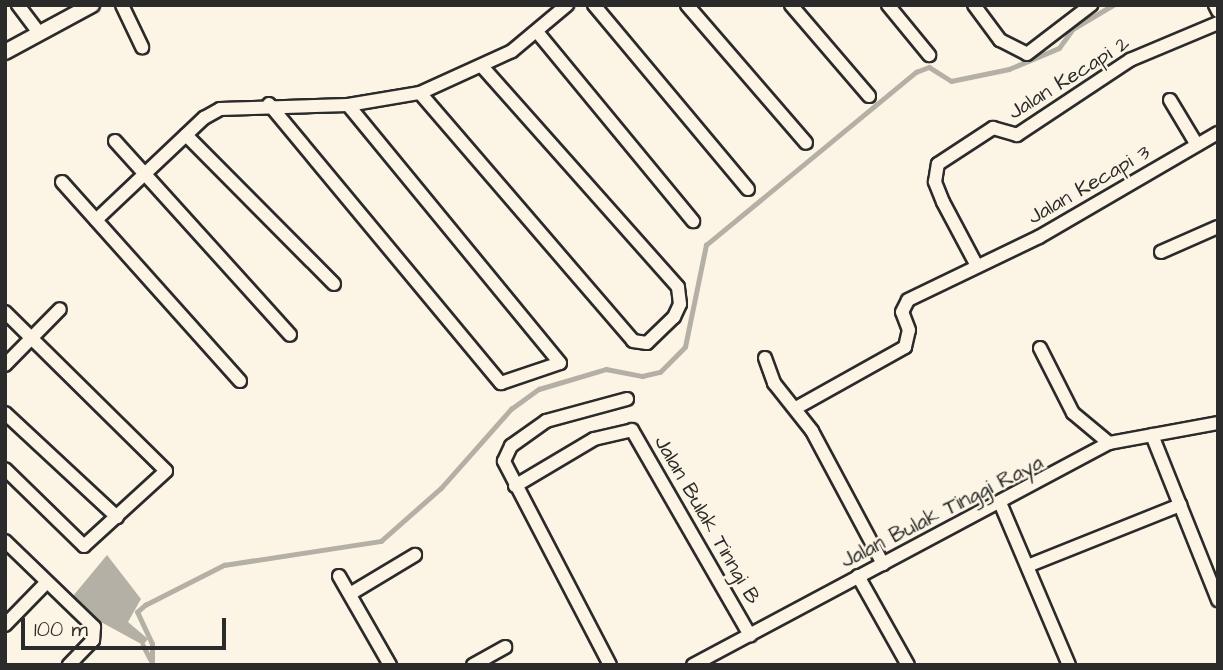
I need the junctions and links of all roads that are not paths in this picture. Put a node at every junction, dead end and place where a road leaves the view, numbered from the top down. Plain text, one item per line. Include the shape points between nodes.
1 (18, 5) edge
2 (92, 5) edge
3 (122, 5) edge
4 (567, 5) edge
5 (594, 5) edge
6 (687, 5) edge
7 (792, 5) edge
8 (888, 5) edge
9 (974, 5) edge
10 (1091, 5) edge
11 (1215, 5) edge
12 (1218, 11) edge
13 (1218, 23) edge
14 (39, 33) junction
15 (538, 33) junction
16 (142, 47) dead end
17 (5, 52) edge
18 (929, 55) dead end
19 (483, 67) junction
20 (420, 93) junction
21 (869, 96) dead end
22 (1170, 100) dead end
23 (269, 104) junction
24 (348, 105) junction
25 (1218, 133) edge
26 (186, 135) junction
27 (115, 141) dead end
28 (806, 143) dead end
29 (1197, 145) junction
30 (143, 178) junction
31 (62, 181) dead end
32 (748, 189) dead end
33 (96, 220) junction
34 (693, 221) dead end
35 (1218, 228) edge
36 (1161, 252) dead end
37 (977, 265) junction
38 (334, 284) dead end
39 (60, 309) dead end
40 (5, 312) edge
41 (290, 335) dead end
42 (32, 338) junction
43 (1040, 348) dead end
44 (765, 358) dead end
45 (5, 365) edge
46 (240, 381) dead end
47 (627, 399) dead end
48 (796, 408) junction
49 (5, 413) edge
50 (1218, 423) edge
51 (1152, 435) junction
52 (1109, 443) junction
53 (5, 469) edge
54 (515, 486) junction
55 (1001, 505) junction
56 (1180, 505) junction
57 (117, 517) junction
58 (5, 541) edge
59 (415, 555) dead end
60 (883, 564) junction
61 (1030, 565) junction
62 (339, 576) dead end
63 (858, 576) junction
64 (46, 583) junction
65 (350, 594) junction
66 (1218, 600) edge
67 (5, 625) edge
68 (750, 635) junction
69 (505, 647) dead end
70 (715, 653) junction
71 (69, 665) edge
72 (390, 665) edge
73 (473, 665) edge
74 (610, 665) edge
75 (693, 665) edge
76 (722, 665) edge
77 (908, 665) edge
78 (1069, 665) edge

1 - 14 street
2 - 14 street
3 - 16 street
4 - 15 street
5 - 32 street
6 - 28 street
7 - 21 street
8 - 18 street
9 - 10 street via 1000,40 1027,54
11 - 12 street
13 - 37 street, Jalan Kecapi 2 via 1130,60 1017,135 993,128 938,164 935,181 943,202
14 - 17 street
15 - 19 street
15 - 34 street
19 - 20 street
19 - 20 street via 678,287 680,304 674,317 647,343 633,341
20 - 24 street
22 - 29 street
23 - 24 street
23 - 24 street via 501,383 560,363
23 - 26 street via 220,109
25 - 29 street, Jalan Kecapi 3
26 - 30 street
26 - 38 street
27 - 30 street
29 - 37 street, Jalan Kecapi 3 via 1039,237
30 - 33 street
30 - 41 street
31 - 33 street
33 - 46 street
35 - 36 street
37 - 48 street via 905,303 909,338 895,355
39 - 42 street
40 - 42 street
42 - 45 street
42 - 57 street via 166,471
43 - 52 street via 1073,413
44 - 48 street via 774,383
47 - 54 street via 546,421 511,446 504,461
48 - 60 street
49 - 57 street
50 - 51 street, Jalan Bulak Tinggi Raya
51 - 52 street, Jalan Bulak Tinggi Raya
51 - 56 street
52 - 55 street, Jalan Bulak Tinggi Raya
53 - 57 street via 81,545
54 - 68 street, Jalan Bulak Tinngi B via 594,439 632,430
54 - 74 street
55 - 60 street, Jalan Bulak Tinggi Raya
55 - 61 street
56 - 61 street
56 - 66 street
58 - 64 street
59 - 65 street
60 - 63 street, Jalan Bulak Tinggi Raya
61 - 78 street
62 - 65 street
63 - 68 street, Jalan Bulak Tinggi Raya
63 - 77 street
64 - 67 street
64 - 71 street via 96,633
65 - 72 street
68 - 70 street, Jalan Bulak Tinggi Raya
69 - 73 street
70 - 75 street, Jalan Bulak Tinggi Raya
70 - 76 street

